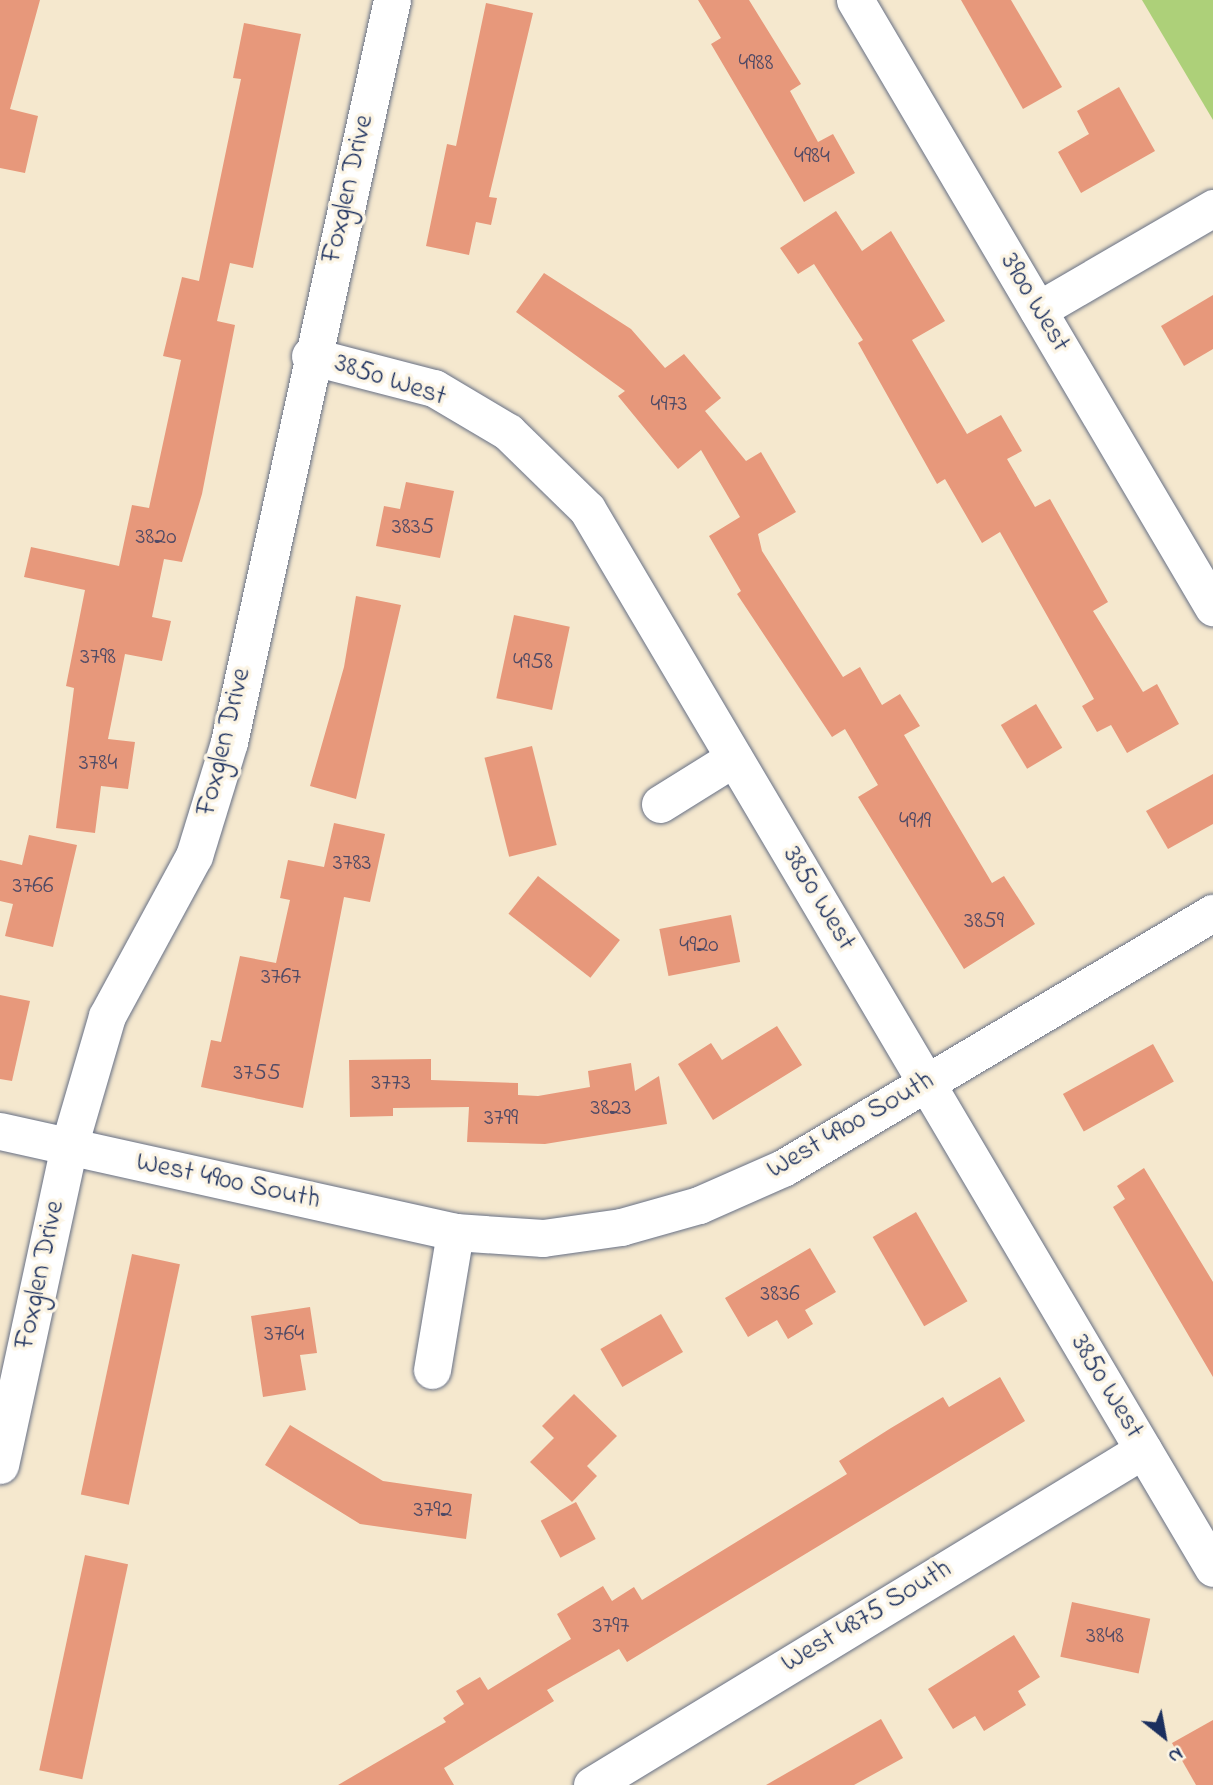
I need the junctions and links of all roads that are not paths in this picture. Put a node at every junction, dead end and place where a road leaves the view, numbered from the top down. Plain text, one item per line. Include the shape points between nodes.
1 (392, 0) edge
2 (855, 0) edge
3 (1213, 208) edge
4 (1038, 310) junction
5 (310, 356) junction
6 (1213, 607) edge
7 (734, 758) junction
8 (660, 804) dead end
9 (1213, 913) edge
10 (926, 1083) junction
11 (0, 1131) edge
12 (69, 1146) junction
13 (455, 1232) junction
14 (432, 1370) dead end
15 (1143, 1450) junction
16 (0, 1465) edge
17 (1213, 1568) edge
18 (592, 1785) edge

1 - 5 street, Foxglen Drive
2 - 4 street, 3900 West
3 - 4 street
4 - 6 street, 3900 West
5 - 7 street, 3850 West via 434,388 508,432 587,509
5 - 12 street, Foxglen Drive via 229,742 202,831 107,1016
7 - 8 street
7 - 10 street, 3850 West
9 - 10 street, West 4900 South
10 - 13 street, West 4900 South via 783,1168 699,1205 621,1227 543,1238
10 - 15 street, 3850 West
11 - 12 street, West 4900 South
12 - 13 street, West 4900 South
12 - 16 street, Foxglen Drive
13 - 14 street
15 - 17 street, 3850 West
15 - 18 street, West 4875 South

